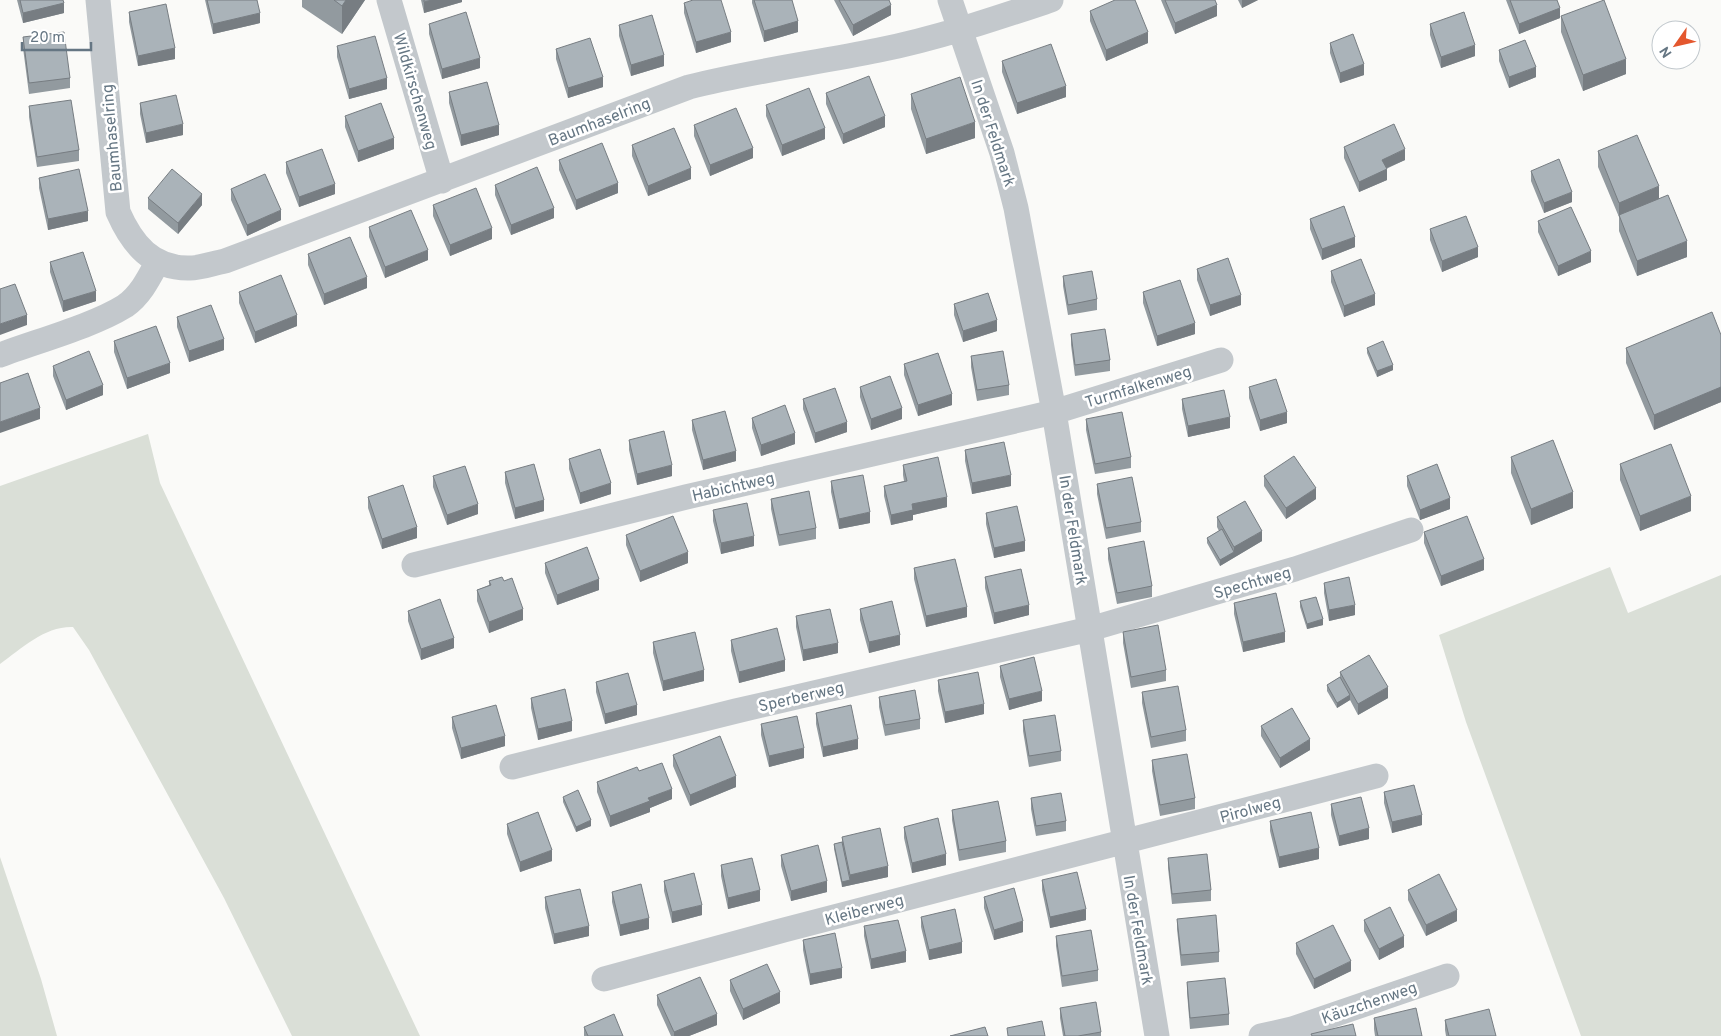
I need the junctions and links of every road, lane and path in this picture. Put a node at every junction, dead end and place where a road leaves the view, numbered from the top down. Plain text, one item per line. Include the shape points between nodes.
1 (98, 0) edge
2 (389, 0) edge
3 (950, 0) edge
4 (1051, 0) edge
5 (961, 31) junction
6 (442, 181) junction
7 (157, 263) junction
8 (0, 355) edge
9 (1221, 360) dead end
10 (1054, 412) junction
11 (1412, 530) dead end
12 (414, 565) dead end
13 (1090, 629) junction
14 (512, 767) dead end
15 (1376, 776) dead end
16 (1124, 842) junction
17 (1447, 976) dead end
18 (604, 979) dead end
19 (1157, 1036) edge
20 (1261, 1036) edge

1 - 7 street, Baumhaselring via 118,212 126,232
2 - 6 street, Wildkirschenweg
3 - 5 street, In der Feldmark
4 - 5 street, Baumhaselring
5 - 6 street, Baumhaselring via 689,87
5 - 10 street, In der Feldmark via 1010,179
6 - 7 street, Baumhaselring via 225,261 190,268
7 - 8 street via 146,285 126,305 101,318
9 - 10 street, Turmfalkenweg
10 - 12 street, Habichtweg via 686,497
10 - 13 street, In der Feldmark
11 - 13 street, Spechtweg via 1295,569
13 - 14 street, Sperberweg
13 - 16 street, In der Feldmark
15 - 16 street, Pirolweg
16 - 18 street, Kleiberweg
16 - 19 street, In der Feldmark
17 - 20 street, Käuzchenweg

